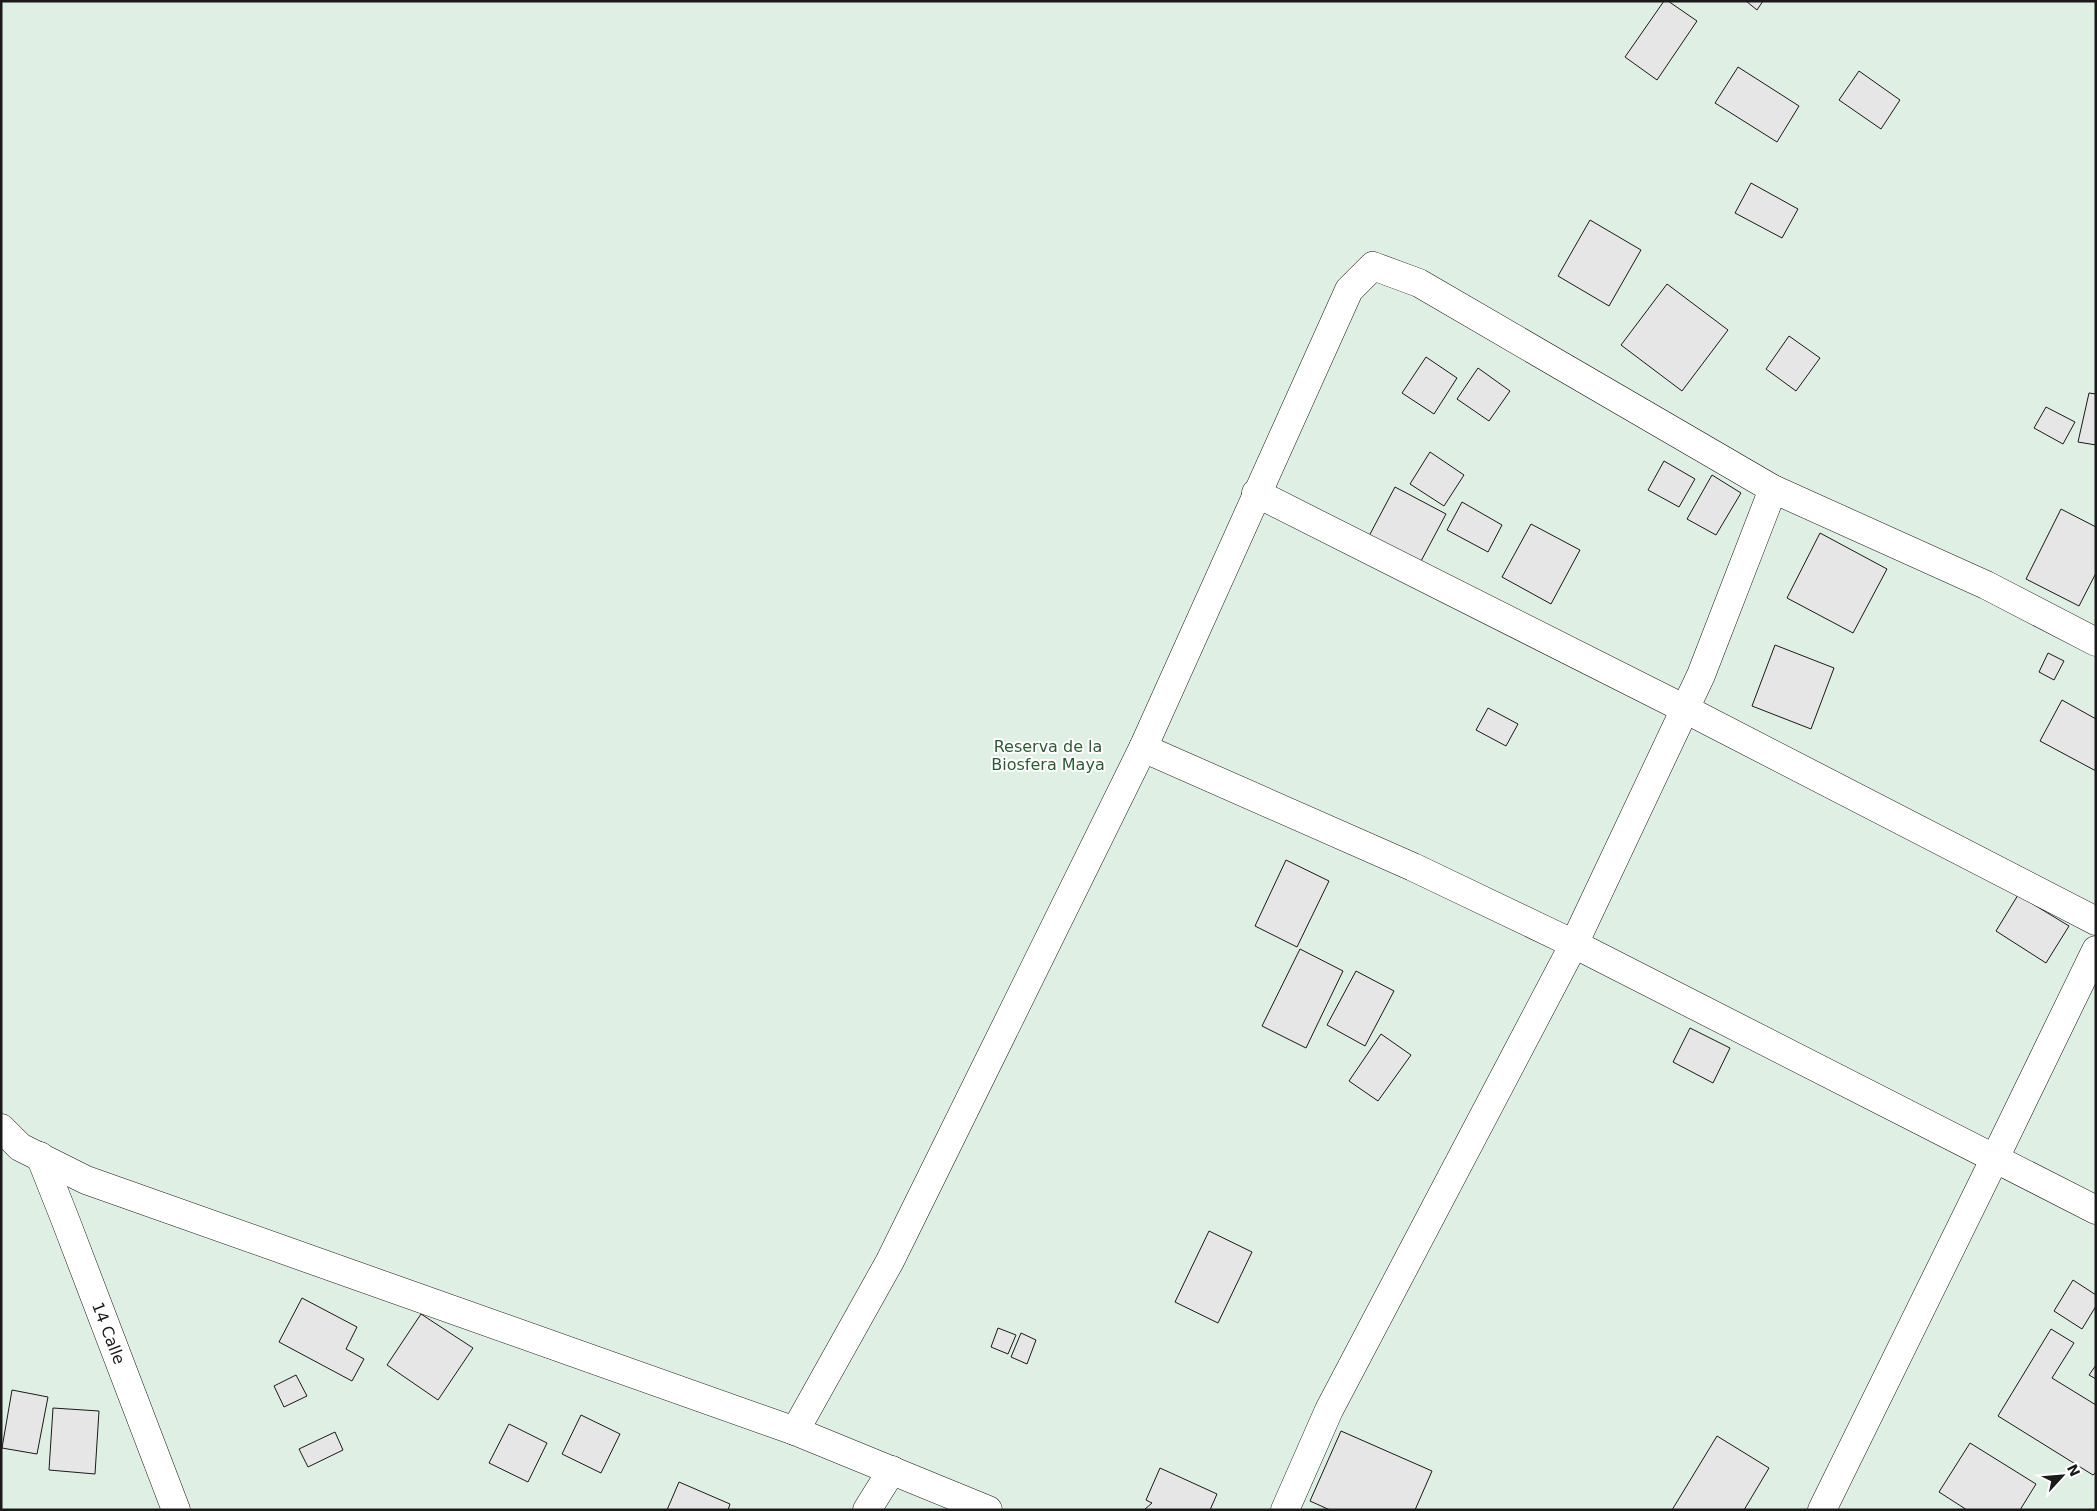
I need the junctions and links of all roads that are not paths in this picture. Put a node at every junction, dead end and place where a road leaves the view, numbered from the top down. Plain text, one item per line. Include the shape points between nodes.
1 (1773, 489) junction
2 (1256, 493) junction
3 (2096, 642) edge
4 (1685, 709) junction
5 (1143, 748) junction
6 (2096, 921) edge
7 (1574, 944) junction
8 (2096, 950) edge
9 (1, 1128) edge
10 (40, 1156) junction
11 (1996, 1158) junction
12 (2096, 1210) edge
13 (795, 1431) junction
14 (892, 1470) junction
15 (176, 1510) edge
16 (868, 1510) edge
17 (988, 1510) edge
18 (1285, 1510) edge
19 (1822, 1510) edge

1 - 2 street via 1419,283 1372,266 1349,290
1 - 3 street via 1986,585
1 - 4 street via 1701,676
2 - 4 street
2 - 5 street
4 - 6 street
4 - 7 street
5 - 7 street via 1413,867
5 - 13 street via 890,1261
7 - 11 street
7 - 18 street via 1328,1410
8 - 11 street
9 - 10 street via 20,1148
10 - 13 street via 86,1180
10 - 15 street, 14 Calle
11 - 12 street
11 - 19 street
13 - 14 street
14 - 16 street
14 - 17 street

